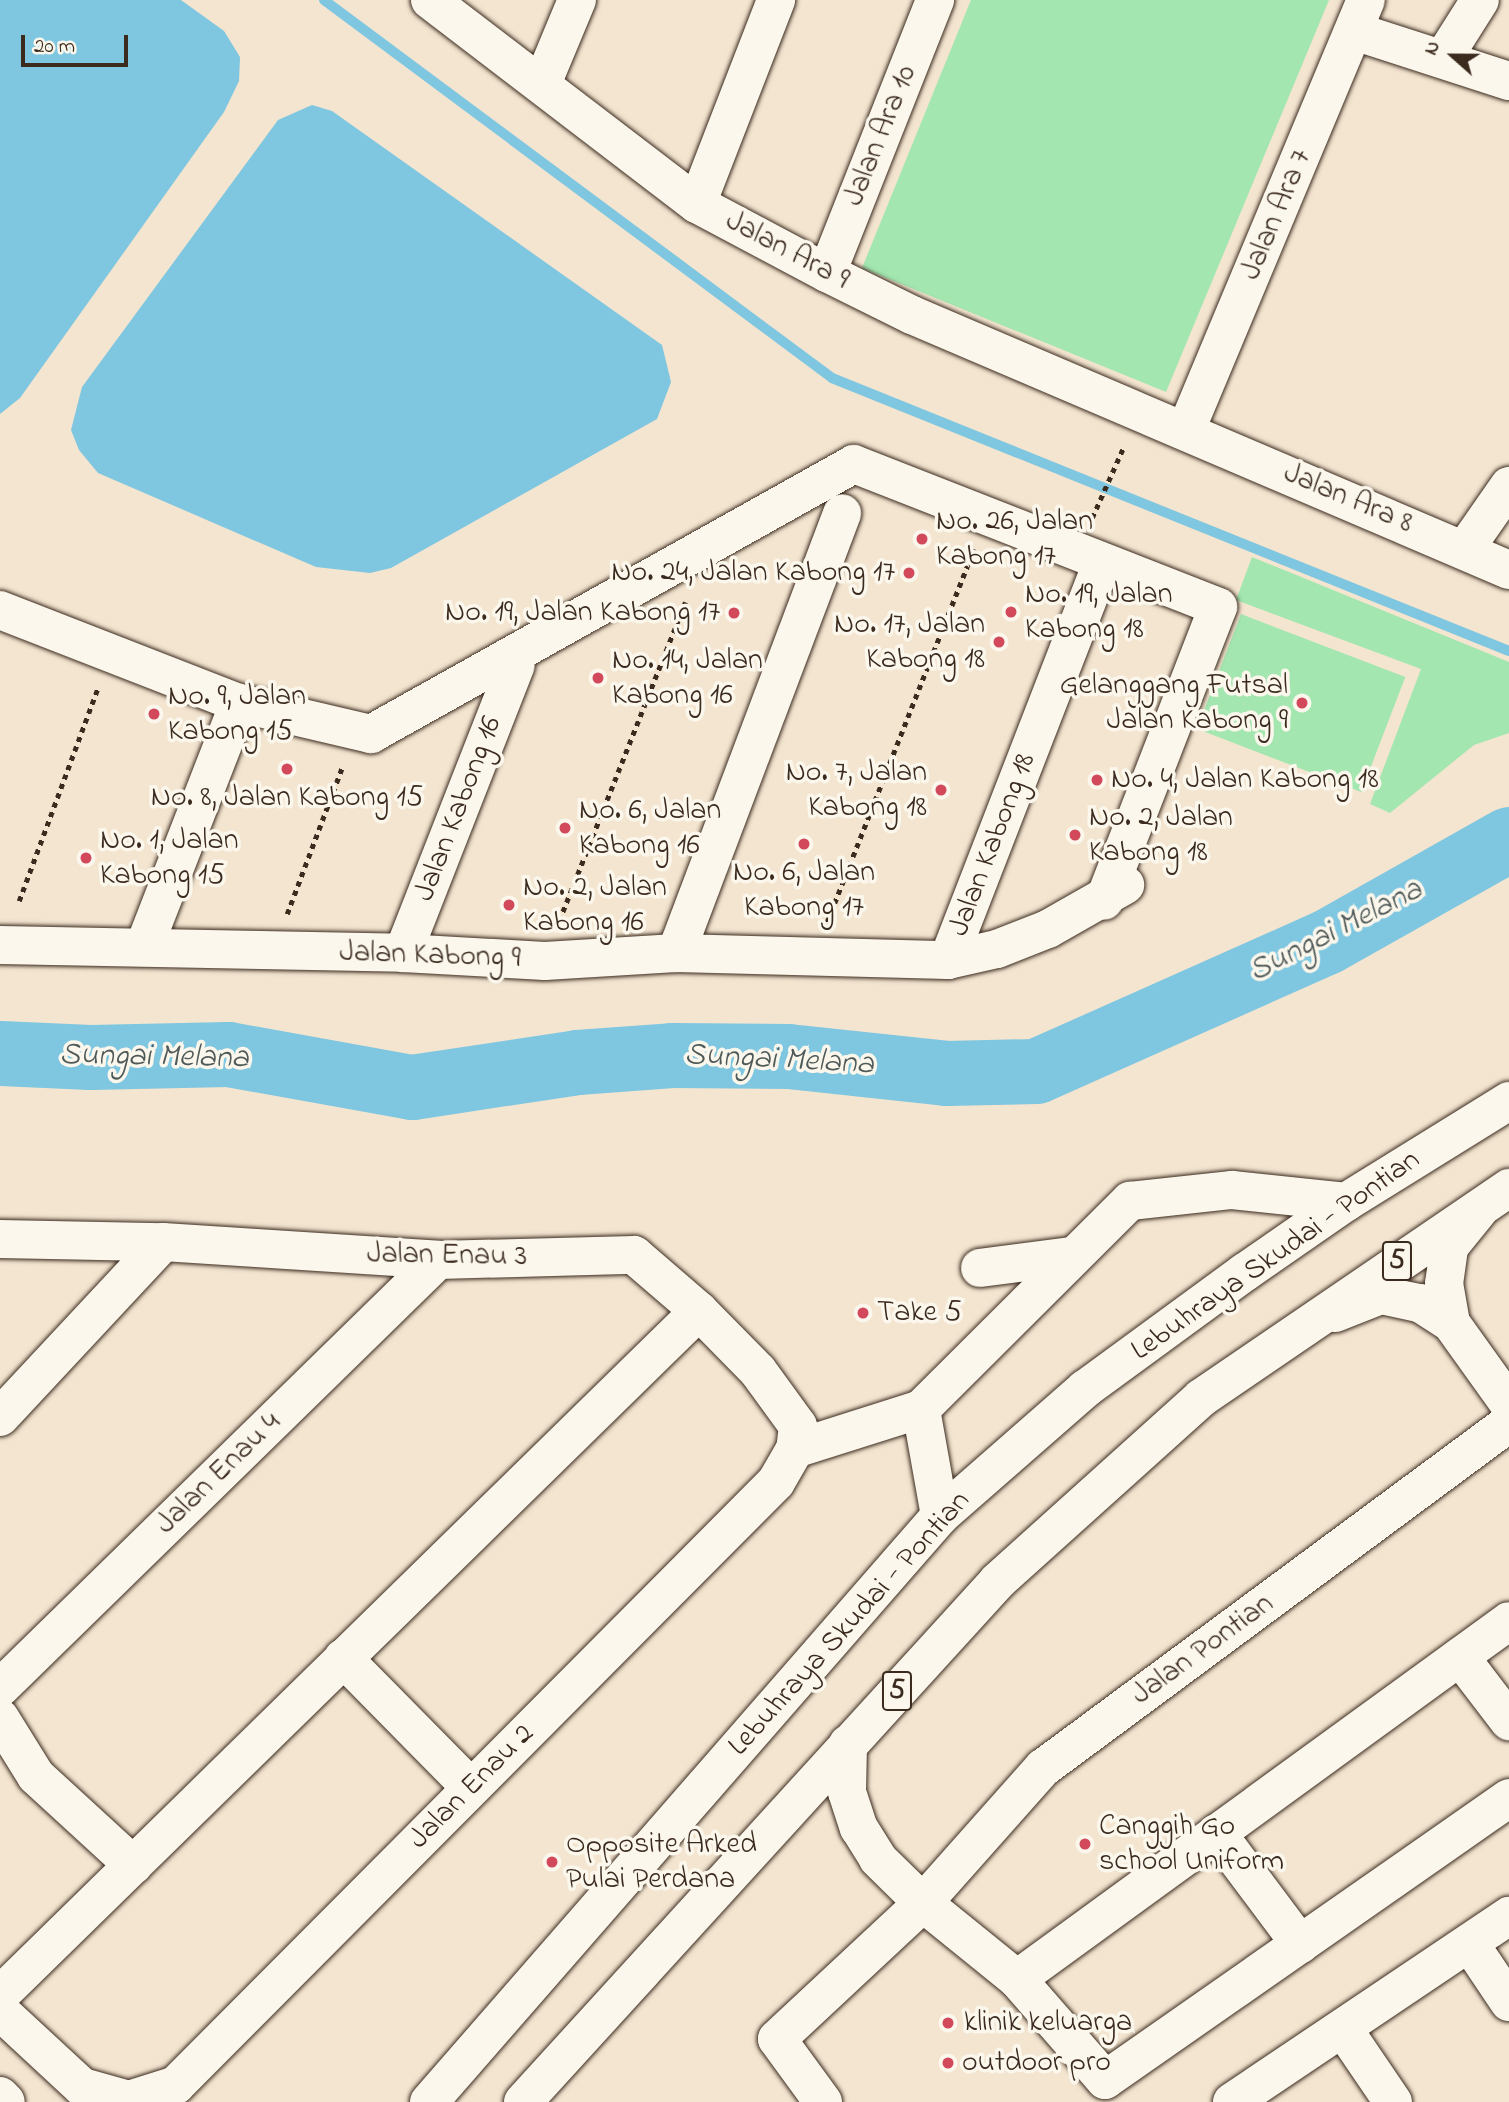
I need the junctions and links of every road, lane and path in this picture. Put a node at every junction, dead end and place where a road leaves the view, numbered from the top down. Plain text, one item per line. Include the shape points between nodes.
1 (430, 0) edge
2 (577, 0) edge
3 (776, 0) edge
4 (935, 0) edge
5 (1480, 0) edge
6 (1360, 15) edge
7 (1444, 57) junction
8 (1509, 81) edge
9 (542, 84) junction
10 (698, 204) junction
11 (827, 273) junction
12 (1186, 430) junction
13 (1113, 471) dead end
14 (1509, 486) edge
15 (1095, 510) dead end
16 (842, 513) dead end
17 (987, 515) junction
18 (1465, 549) junction
19 (1509, 570) edge
20 (1098, 573) dead end
21 (687, 597) dead end
22 (0, 610) edge
23 (111, 654) junction
24 (516, 665) dead end
25 (239, 703) junction
26 (356, 730) junction
27 (1135, 877) dead end
28 (19, 901) dead end
29 (1104, 901) junction
30 (559, 921) dead end
31 (283, 925) dead end
32 (826, 925) dead end
33 (0, 945) edge
34 (144, 947) junction
35 (403, 953) junction
36 (676, 953) junction
37 (948, 960) junction
38 (1509, 1101) edge
39 (1497, 1195) edge
40 (1346, 1202) junction
41 (0, 1239) edge
42 (163, 1242) junction
43 (1073, 1256) junction
44 (438, 1260) junction
45 (980, 1268) dead end
46 (699, 1311) junction
47 (1451, 1322) junction
48 (1310, 1323) junction
49 (1509, 1404) edge
50 (921, 1409) junction
51 (0, 1417) edge
52 (1509, 1423) edge
53 (795, 1449) junction
54 (940, 1516) junction
55 (1509, 1621) edge
56 (1460, 1657) junction
57 (343, 1658) junction
58 (0, 1688) edge
59 (0, 1718) edge
60 (1509, 1721) edge
61 (848, 1744) junction
62 (471, 1788) junction
63 (1509, 1798) edge
64 (1217, 1833) junction
65 (132, 1865) junction
66 (923, 1903) junction
67 (1509, 1916) edge
68 (1300, 1944) junction
69 (1470, 1944) junction
70 (1017, 1979) junction
71 (0, 1995) edge
72 (1509, 2002) edge
73 (0, 2011) edge
74 (1344, 2030) junction
75 (0, 2096) edge
76 (6, 2102) edge
77 (429, 2102) edge
78 (523, 2102) edge
79 (823, 2102) edge
80 (1232, 2102) edge
81 (1393, 2102) edge

1 - 9 main road, Jalan Ara 9
2 - 9 main road
3 - 10 main road
4 - 11 main road, Jalan Ara 10
5 - 7 main road
6 - 7 main road
6 - 12 main road, Jalan Ara 7
7 - 8 main road
9 - 10 main road, Jalan Ara 9
10 - 11 main road, Jalan Ara 9
11 - 12 main road, Jalan Ara 9 via 912,315
12 - 18 main road, Jalan Ara 8
13 - 15 path
14 - 18 main road
16 - 36 main road
17 - 26 main road via 854,464 371,734
17 - 29 main road via 1218,607
17 - 32 path
18 - 19 main road, Jalan Ara 8
20 - 37 main road, Jalan Kabong 18
21 - 30 path
22 - 23 main road
23 - 25 main road
23 - 28 path
24 - 35 main road, Jalan Kabong 16
25 - 26 main road
25 - 34 main road
26 - 31 path
27 - 29 main road, Jalan Kabong 9
29 - 37 main road, Jalan Kabong 9 via 997,949
33 - 34 main road, Jalan Kabong 9
34 - 35 main road, Jalan Kabong 9
35 - 36 main road, Jalan Kabong 9 via 545,961
36 - 37 main road, Jalan Kabong 9
38 - 40 main road, Lebuhraya Skudai - Pontian
39 - 47 main road via 1450,1247 1444,1284
39 - 48 main road, 5
40 - 43 main road via 1232,1189 1130,1201
40 - 54 main road, Lebuhraya Skudai - Pontian via 1085,1389
41 - 42 main road, Jalan Enau 3
42 - 44 main road, Jalan Enau 3
42 - 51 main road
43 - 45 main road
43 - 50 main road
44 - 46 main road, Jalan Enau 3 via 634,1255
44 - 58 main road, Jalan Enau 4
46 - 53 main road, Jalan Enau 3 via 758,1371 798,1426
46 - 57 main road
47 - 48 main road via 1420,1303 1381,1295
47 - 49 main road
48 - 61 main road, 5 via 1201,1398 998,1581
50 - 53 main road
50 - 54 main road
52 - 66 main road, Jalan Pontian via 1043,1768
53 - 62 main road, Jalan Enau 2 via 776,1482
54 - 77 main road, Lebuhraya Skudai - Pontian
55 - 56 main road
56 - 60 main road
56 - 64 main road
57 - 62 main road
57 - 65 main road
59 - 65 main road via 36,1776
61 - 66 main road via 847,1792 859,1828 878,1859
61 - 78 main road, 5
62 - 73 main road, Jalan Enau 2 via 176,2085 129,2100 82,2087
63 - 68 main road
64 - 68 main road
64 - 70 main road
65 - 71 main road
66 - 70 main road
66 - 79 main road, Jalan Pontian via 777,2039
67 - 69 main road
68 - 70 main road via 1105,2080
69 - 72 main road
69 - 74 main road
74 - 80 main road
74 - 81 main road
75 - 76 main road

